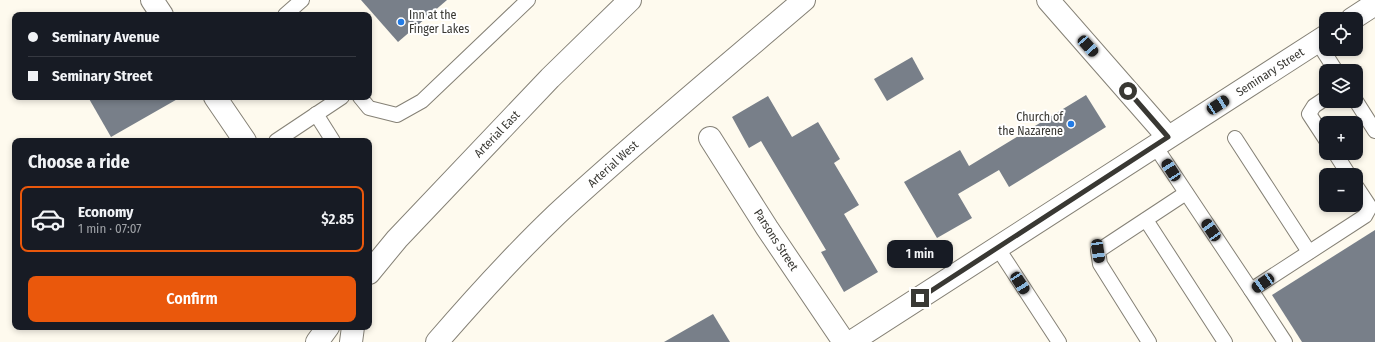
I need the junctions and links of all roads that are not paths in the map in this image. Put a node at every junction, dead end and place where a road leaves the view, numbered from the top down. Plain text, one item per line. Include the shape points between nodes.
1 (152, 0) edge
2 (302, 0) edge
3 (528, 0) edge
4 (630, 0) edge
5 (804, 0) edge
6 (1048, 0) edge
7 (1375, 4) edge
8 (160, 12) edge
9 (288, 12) edge
10 (1363, 12) edge
11 (1319, 41) edge
12 (217, 100) edge
13 (337, 100) edge
14 (362, 100) edge
15 (1319, 103) edge
16 (1360, 108) edge
17 (316, 114) junction
18 (1319, 129) edge
19 (1375, 131) edge
20 (243, 138) edge
21 (280, 138) edge
22 (332, 138) edge
23 (710, 138) dead end
24 (1235, 138) dead end
25 (1162, 142) junction
26 (1186, 193) junction
27 (1363, 196) edge
28 (1146, 220) junction
29 (997, 248) junction
30 (1309, 252) junction
31 (372, 269) edge
32 (1251, 290) junction
33 (326, 330) edge
34 (353, 330) edge
35 (865, 338) edge
36 (316, 342) edge
37 (351, 342) edge
38 (437, 342) edge
39 (844, 342) edge
40 (1059, 342) edge
41 (1149, 342) edge
42 (1225, 342) edge
43 (1285, 342) edge

1 - 8 main road
2 - 9 lane
3 - 14 lane via 422,101 397,115 369,108
4 - 31 main road, Arterial East via 550,78 396,239
5 - 38 main road, Arterial West via 556,215 479,294
6 - 25 main road
7 - 10 main road
11 - 25 main road, Seminary Street
12 - 20 main road
13 - 17 lane
15 - 18 lane via 1310,114
16 - 19 lane
17 - 21 lane
17 - 22 lane
23 - 39 main road, Parsons Street
24 - 30 lane
25 - 26 lane
25 - 29 main road, Seminary Street
26 - 28 lane
26 - 32 lane
27 - 30 lane via 1370,207 1365,216
28 - 41 lane via 1098,251 1100,264
28 - 42 lane
29 - 35 main road, Seminary Street
29 - 40 lane
30 - 32 lane
32 - 43 lane
33 - 36 main road
34 - 37 main road

